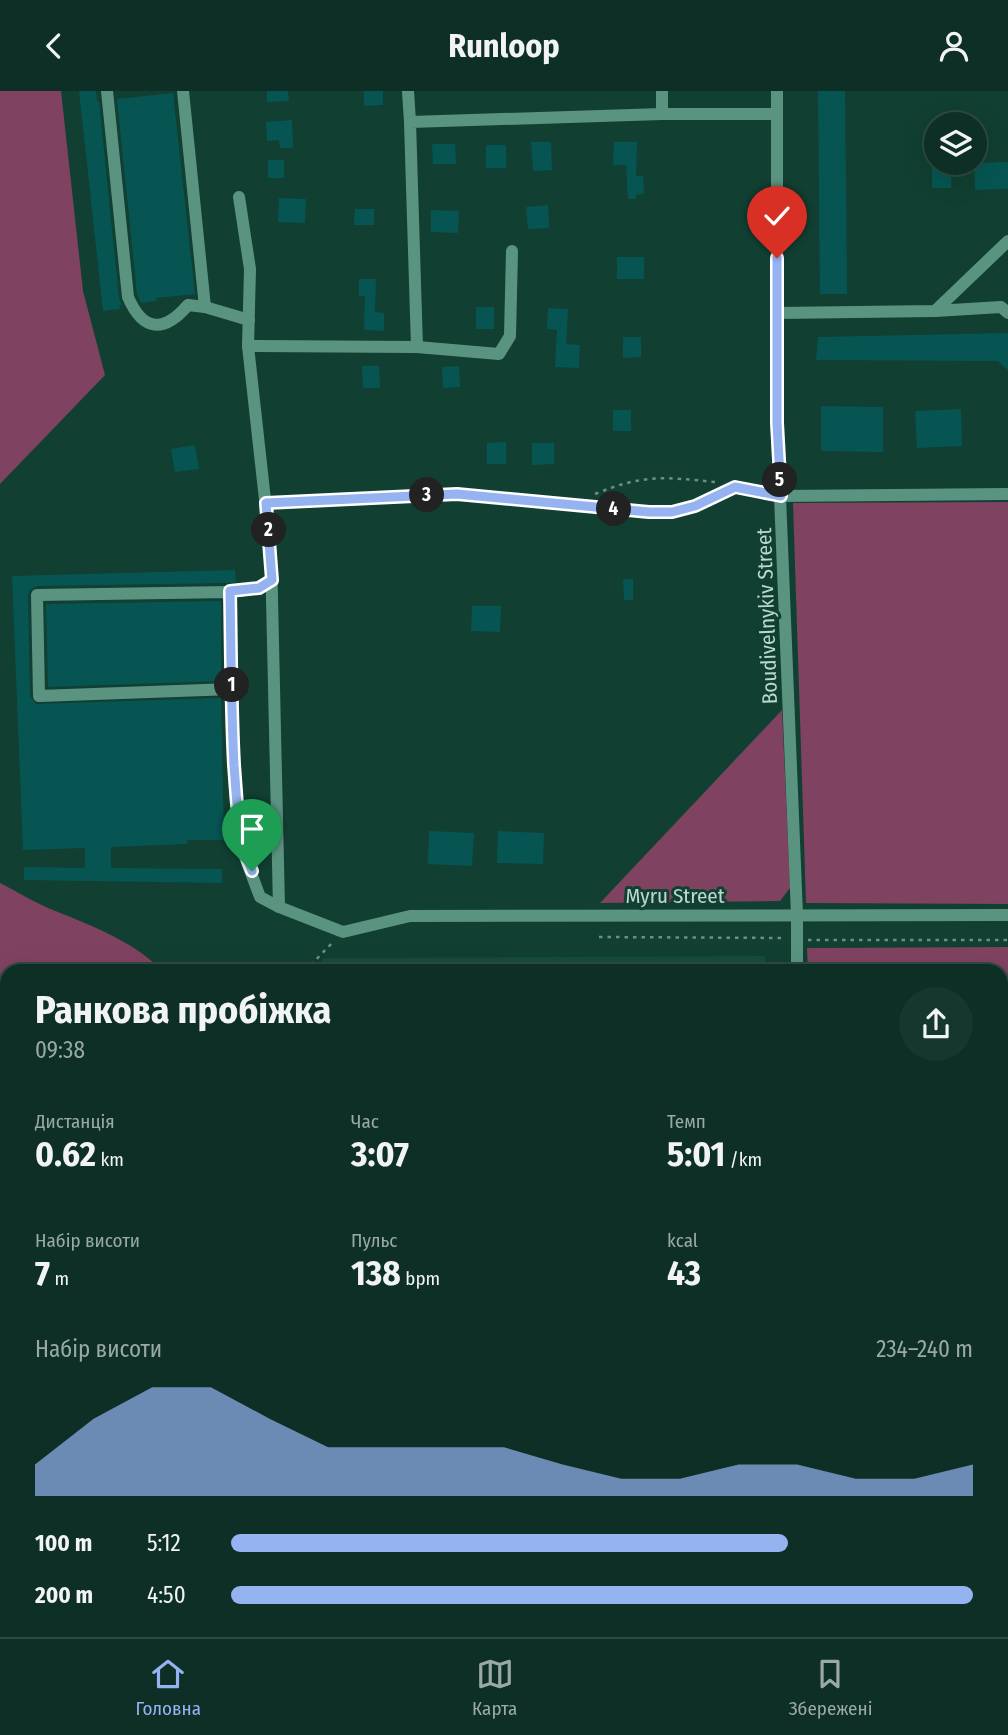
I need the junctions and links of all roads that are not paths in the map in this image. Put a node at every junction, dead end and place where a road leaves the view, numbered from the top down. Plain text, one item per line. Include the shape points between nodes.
1 (107, 91) edge
2 (183, 91) edge
3 (408, 91) edge
4 (662, 91) edge
5 (777, 91) edge
6 (662, 114) junction
7 (776, 114) junction
8 (410, 122) junction
9 (239, 197) dead end
10 (1008, 241) edge
11 (512, 251) dead end
12 (205, 307) junction
13 (935, 311) junction
14 (778, 313) junction
15 (1008, 313) edge
16 (248, 320) junction
17 (248, 346) junction
18 (417, 347) junction
19 (1008, 494) edge
20 (781, 496) junction
21 (266, 503) junction
22 (272, 580) junction
23 (230, 591) junction
24 (232, 689) junction
25 (279, 907) junction
26 (797, 915) junction
27 (1008, 915) edge
28 (797, 964) edge

1 - 12 street via 128,297 135,314 158,325 171,322 188,305
2 - 12 street
3 - 8 street
4 - 6 street
5 - 7 street, Boudivelnykiv Street
6 - 7 street
6 - 8 street
7 - 14 street, Boudivelnykiv Street
8 - 18 street
9 - 16 street via 250,269
10 - 13 street
11 - 18 street via 510,336 499,354
12 - 16 street
13 - 14 street
13 - 15 street via 1001,307
14 - 20 street, Boudivelnykiv Street
16 - 17 street
17 - 18 street
17 - 21 street
19 - 20 street
20 - 21 street via 735,487 672,512 457,494
20 - 26 street, Boudivelnykiv Street
21 - 22 street
22 - 23 street via 259,588
22 - 25 street
23 - 24 street
23 - 24 street via 37,595 39,696
24 - 25 street via 242,849 260,897
25 - 26 street, Myru Street via 343,932 410,916
26 - 27 street, Myru Street
26 - 28 street, Boudivelnykiv Street

